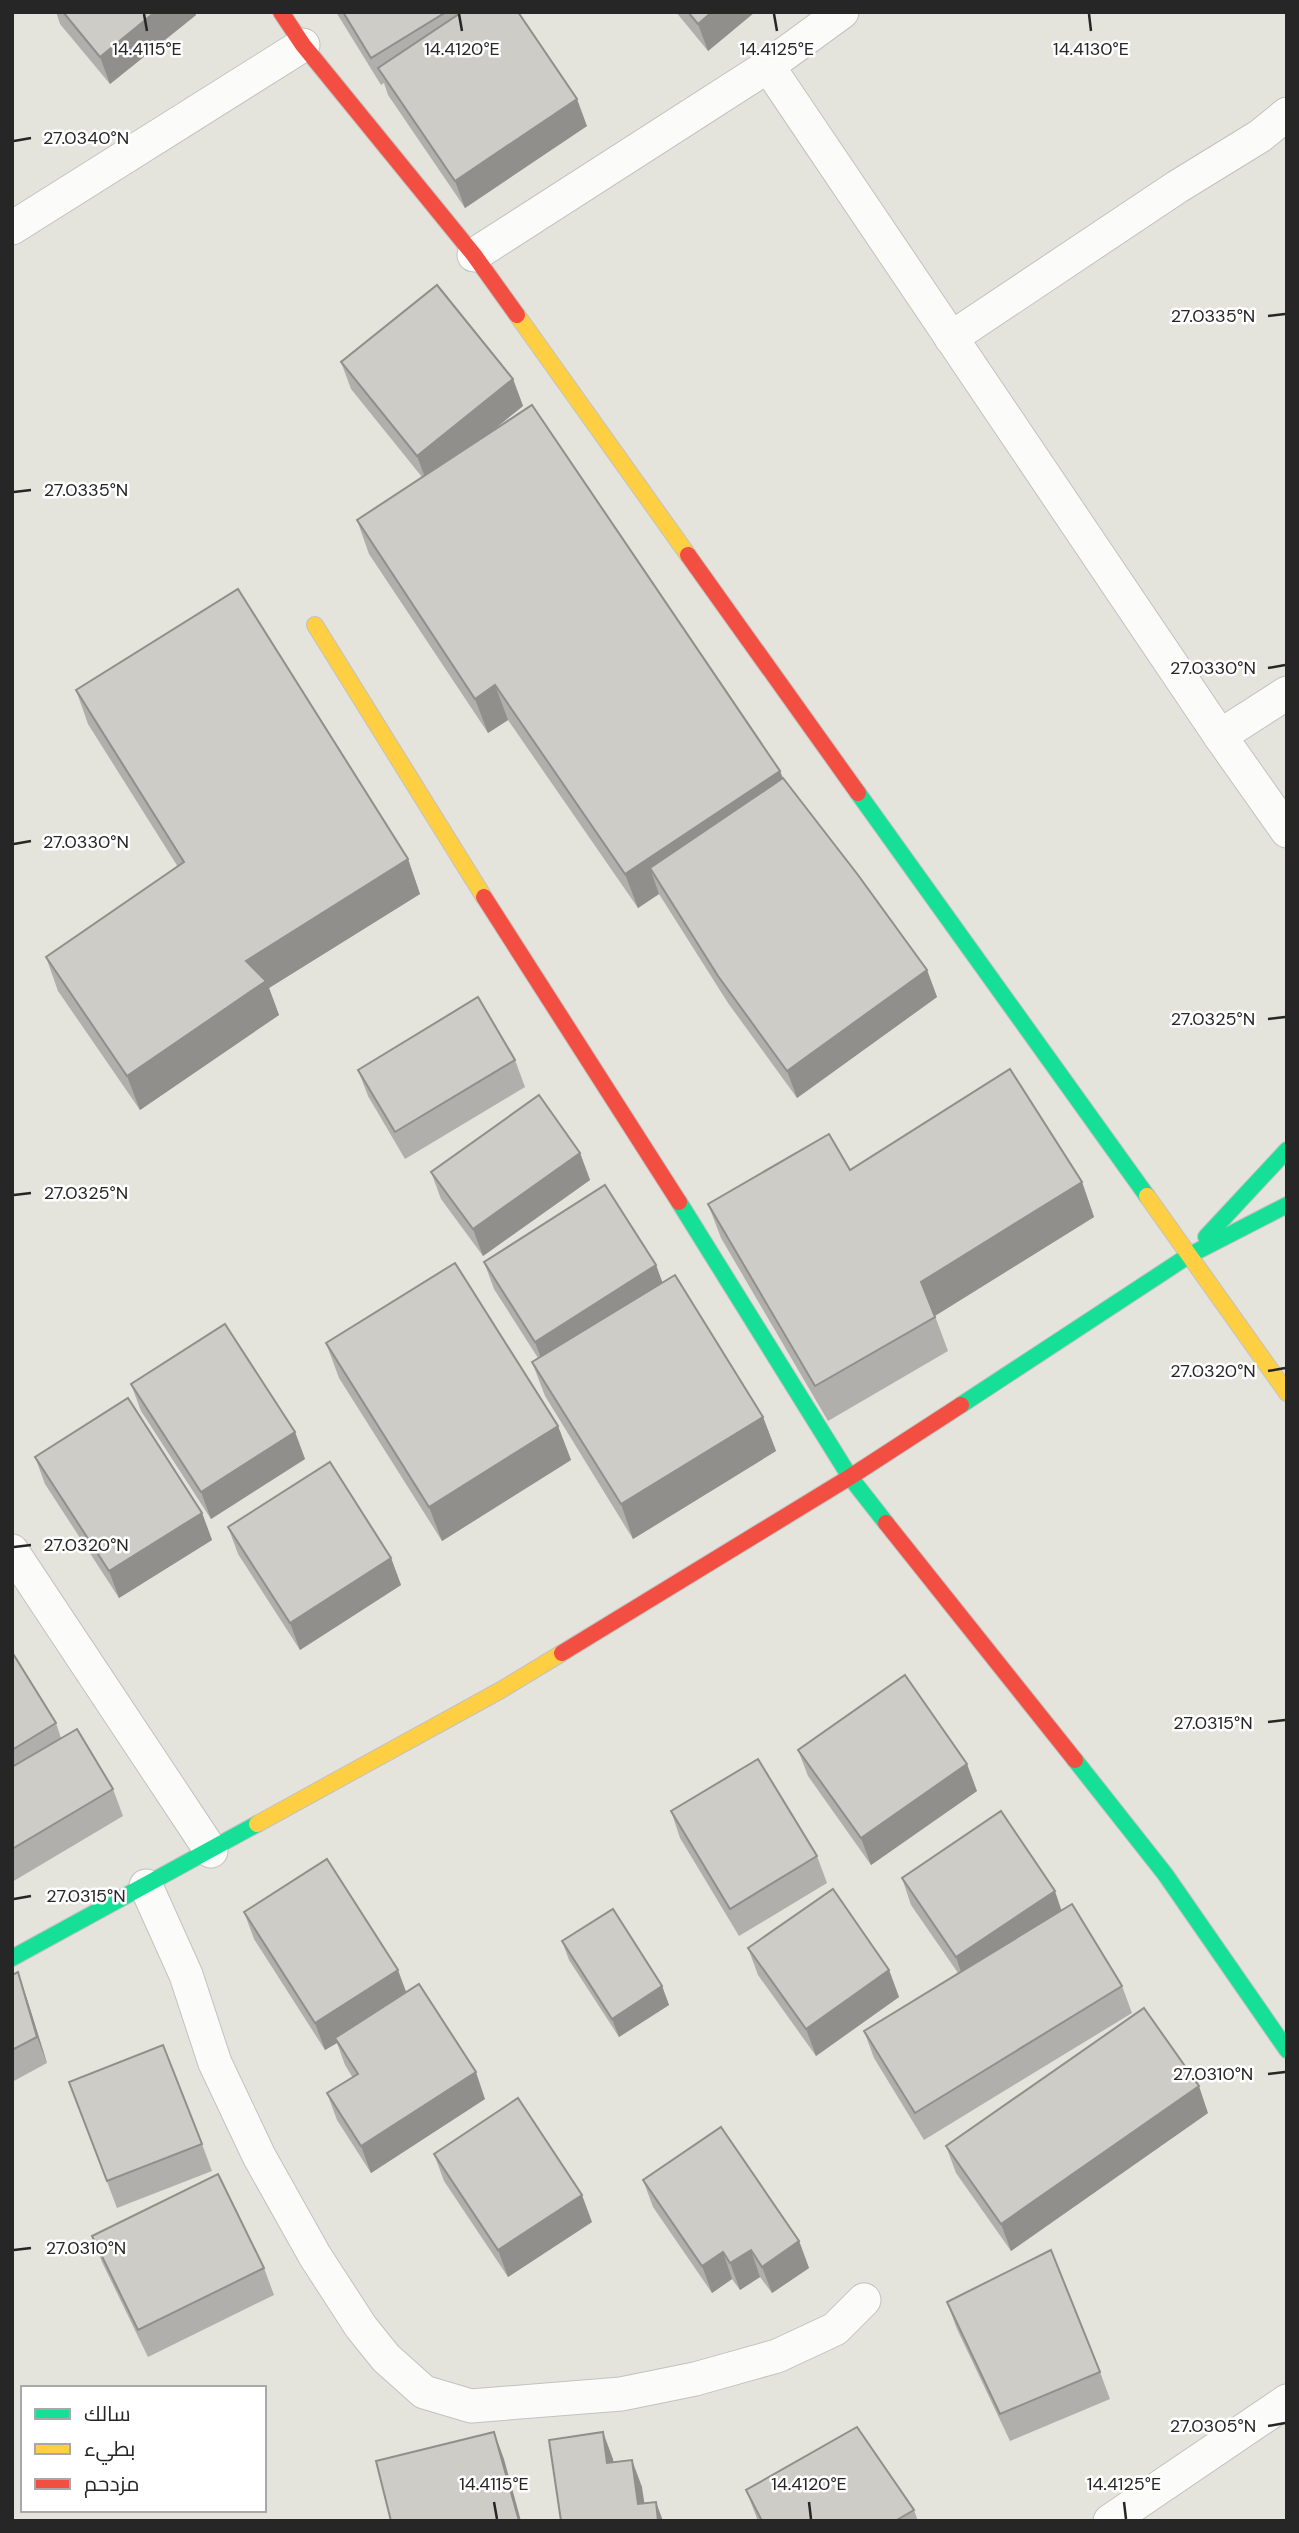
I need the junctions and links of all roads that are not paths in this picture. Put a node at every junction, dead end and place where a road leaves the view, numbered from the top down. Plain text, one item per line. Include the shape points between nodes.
1 (281, 12) edge
2 (842, 12) edge
3 (303, 45) junction
4 (768, 66) junction
5 (1287, 114) edge
6 (12, 228) edge
7 (474, 255) junction
8 (951, 338) junction
9 (315, 625) dead end
10 (1287, 693) edge
11 (1220, 736) junction
12 (1287, 831) edge
13 (1287, 1150) edge
14 (1287, 1205) edge
15 (1188, 1256) junction
16 (1287, 1393) edge
17 (850, 1477) junction
18 (12, 1551) edge
19 (211, 1850) junction
20 (146, 1886) junction
21 (12, 1958) edge
22 (1287, 2050) edge
23 (864, 2300) dead end
24 (1287, 2401) edge
25 (1110, 2521) edge

1 - 3 street
2 - 4 street
3 - 6 street
3 - 7 street
4 - 7 street
4 - 8 street
5 - 8 street
7 - 15 street
8 - 11 street
9 - 17 street
10 - 11 street
11 - 12 street
13 - 15 street
14 - 15 street
15 - 16 street
15 - 17 street
17 - 19 street via 501,1690
17 - 22 street via 1165,1874
18 - 19 street
19 - 20 street
20 - 21 street
20 - 23 street via 186,1975 215,2063 258,2156 360,2327 386,2358 425,2392 471,2406 621,2394 777,2356 835,2329
24 - 25 street

